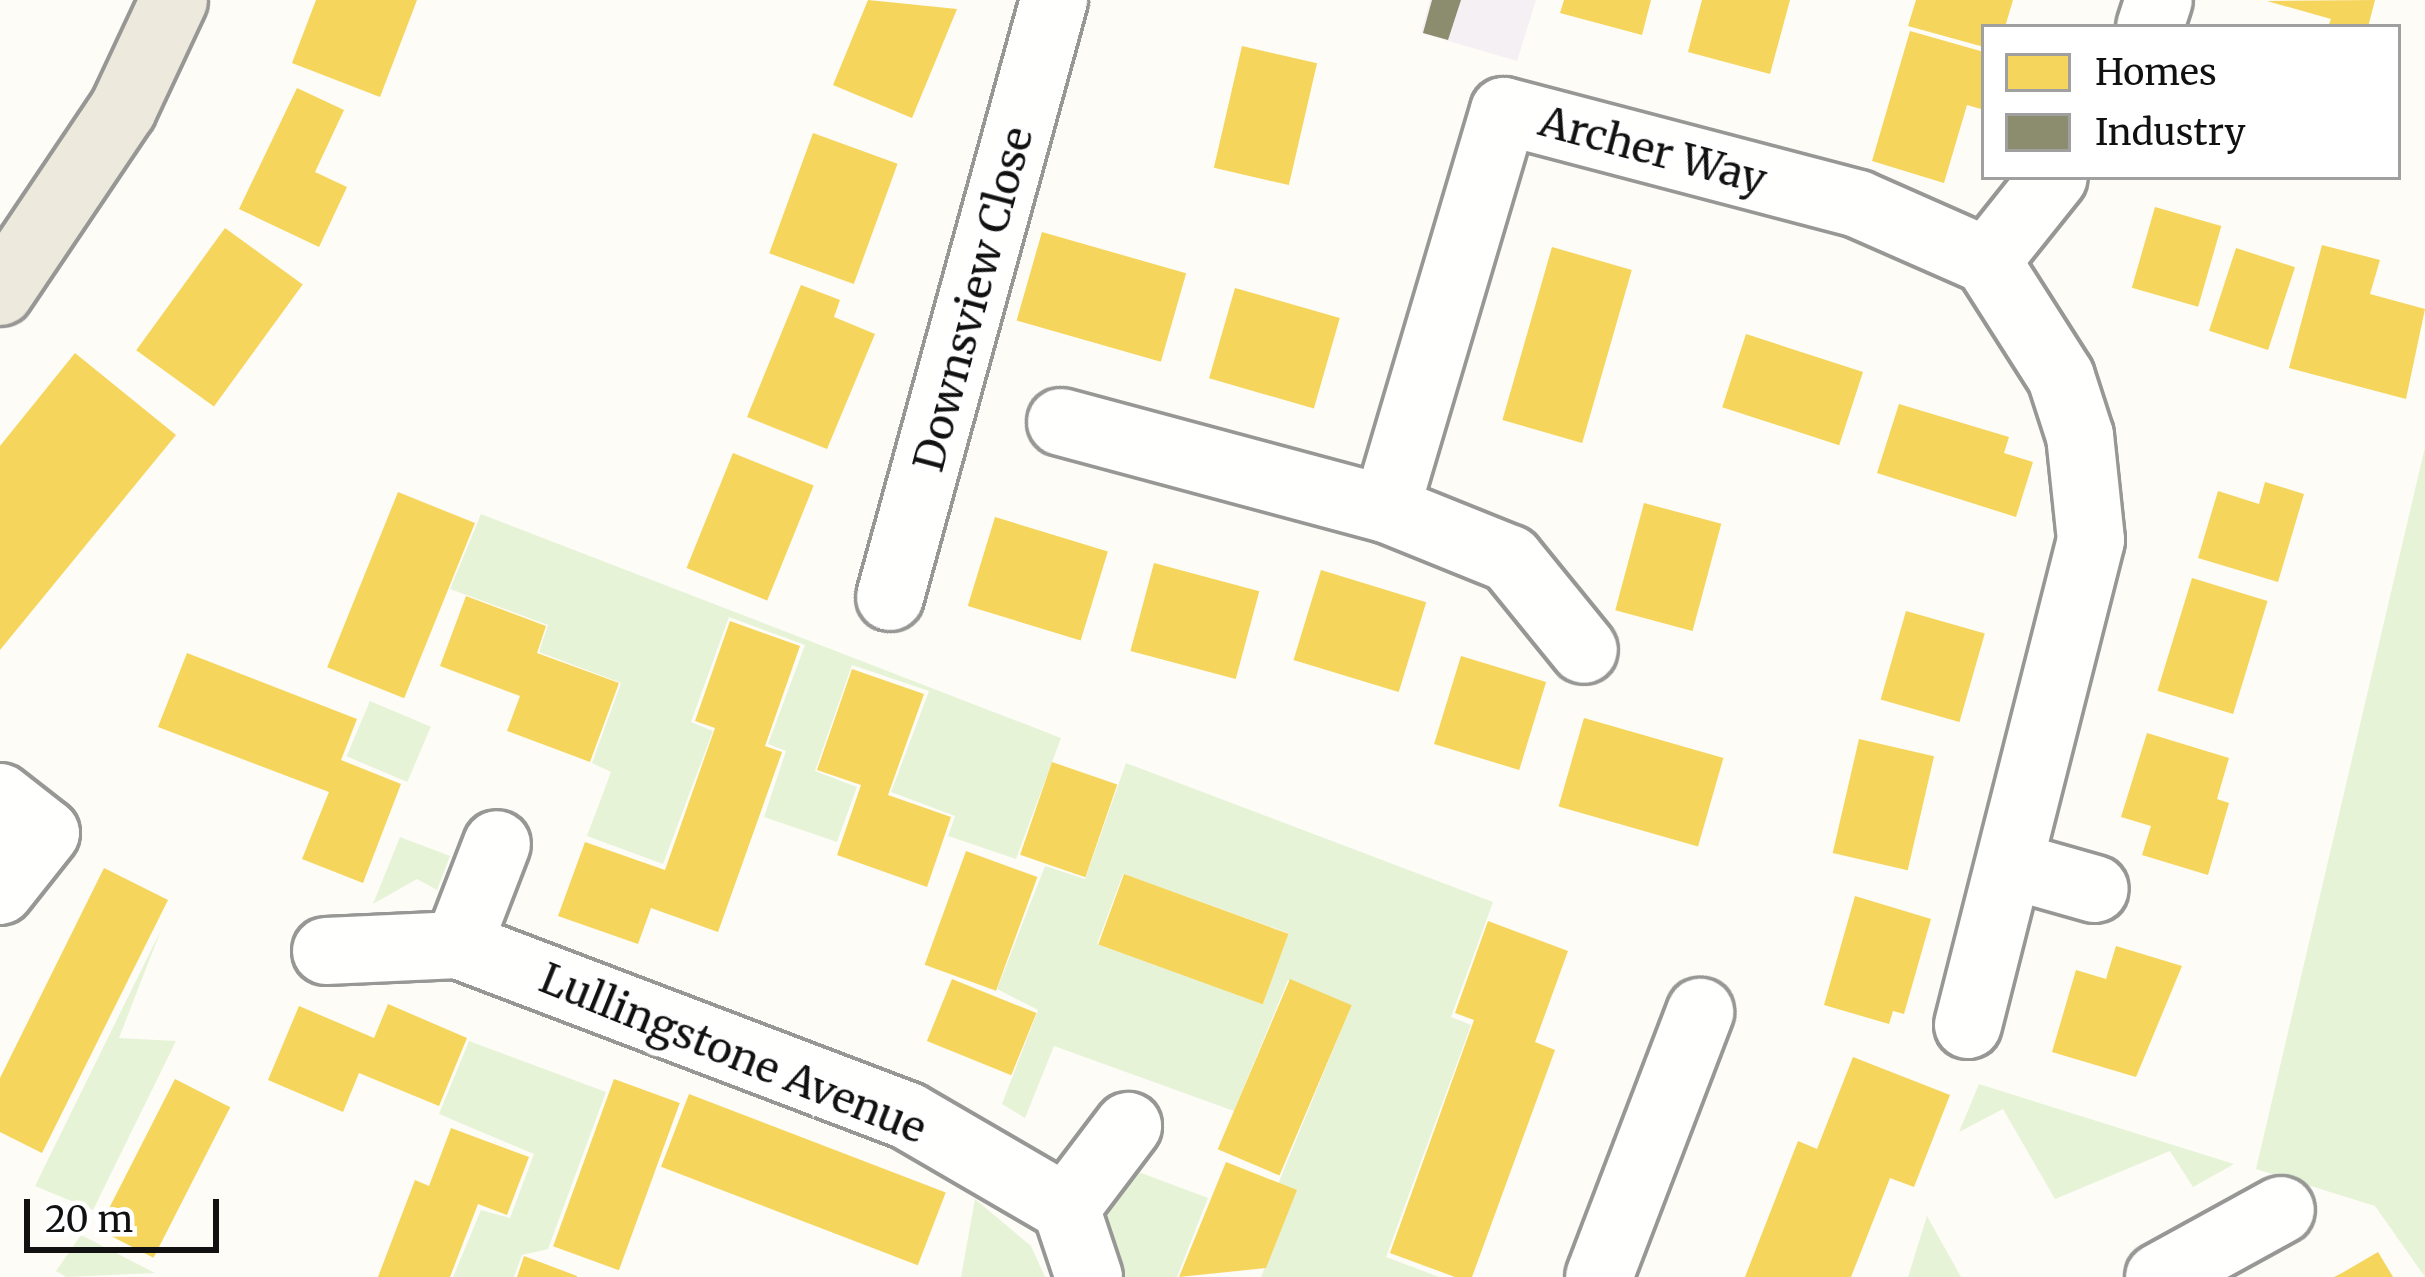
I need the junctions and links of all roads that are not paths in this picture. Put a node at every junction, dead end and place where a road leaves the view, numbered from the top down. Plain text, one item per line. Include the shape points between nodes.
1 (174, 0) edge
2 (1054, 0) edge
3 (2052, 180) edge
4 (1987, 261) junction
5 (0, 292) edge
6 (1060, 422) dead end
7 (1386, 509) junction
8 (890, 597) dead end
9 (1585, 650) dead end
10 (0, 796) edge
11 (497, 844) dead end
12 (2010, 865) junction
13 (2096, 889) dead end
14 (0, 891) edge
15 (458, 945) junction
16 (326, 951) dead end
17 (1700, 1012) dead end
18 (1967, 1025) dead end
19 (1128, 1126) dead end
20 (1066, 1208) junction
21 (2281, 1210) dead end
22 (1089, 1277) edge
23 (1598, 1277) edge
24 (2159, 1277) edge

1 - 5 main road via 123,109
2 - 8 street, Downsview Close
3 - 4 street
4 - 7 street, Archer Way via 1858,204 1504,111
4 - 12 street via 2061,376 2090,516 2083,601
6 - 7 street
7 - 9 street via 1476,536 1538,586
10 - 14 street via 46,833
11 - 15 street
12 - 13 street
12 - 18 street
15 - 16 street, Lullingstone Avenue
15 - 20 street, Lullingstone Avenue via 908,1116
17 - 23 street
19 - 20 street
20 - 22 street
21 - 24 street

